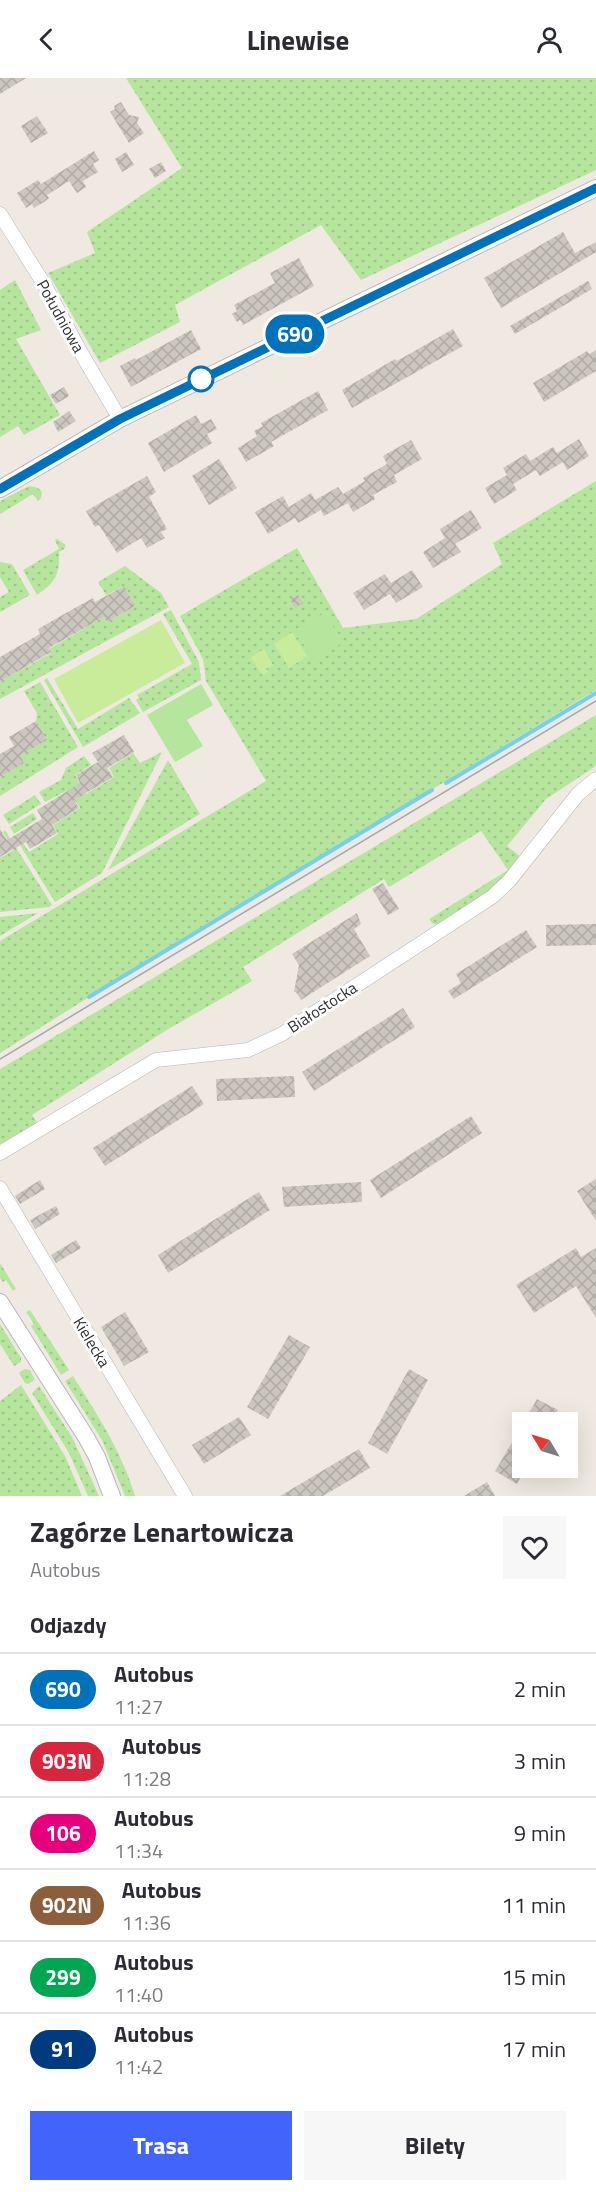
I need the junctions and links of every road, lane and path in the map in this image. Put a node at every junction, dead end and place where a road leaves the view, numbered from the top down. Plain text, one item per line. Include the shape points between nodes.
1 (596, 188) edge
2 (0, 214) edge
3 (120, 419) junction
4 (0, 489) edge
5 (596, 779) edge
6 (0, 1153) edge
7 (0, 1188) edge
8 (0, 1302) edge
9 (112, 1496) edge
10 (185, 1496) edge

1 - 3 street
2 - 3 street, Południowa
3 - 4 street
5 - 6 street, Białostocka via 578,794 492,897 282,1034 248,1050 156,1060
7 - 10 street, Kielecka
8 - 9 street via 87,1437

